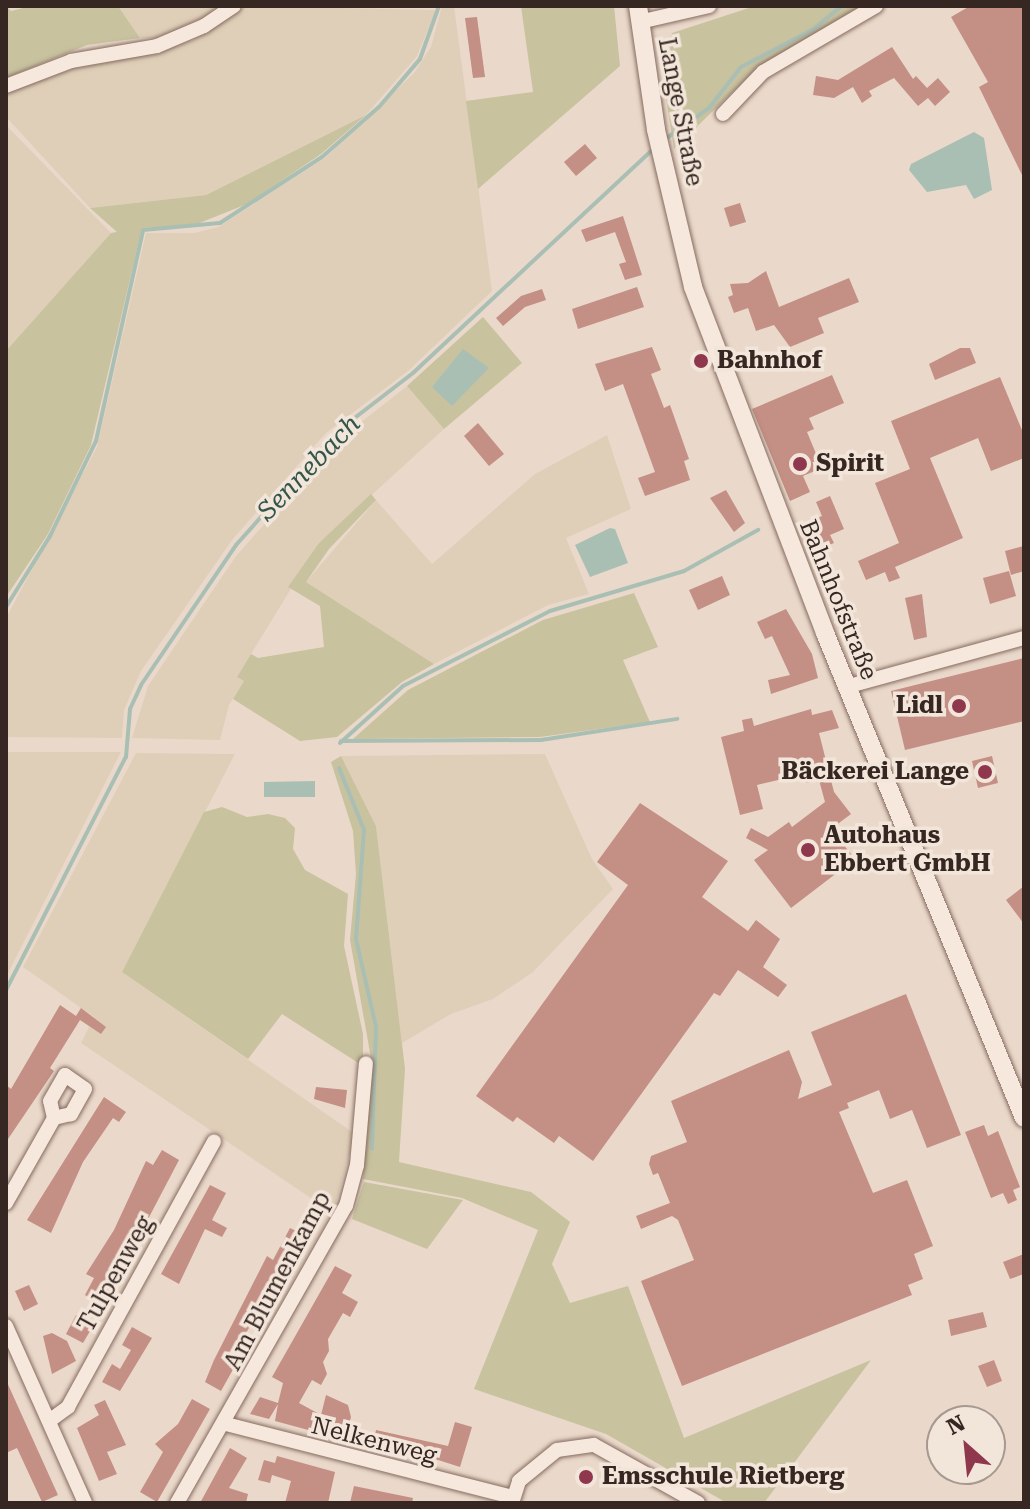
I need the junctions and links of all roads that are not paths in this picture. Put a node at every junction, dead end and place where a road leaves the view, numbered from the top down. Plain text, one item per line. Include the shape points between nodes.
1 (234, 6) edge
2 (709, 6) edge
3 (876, 6) edge
4 (639, 14) edge
5 (6, 86) edge
6 (723, 114) dead end
7 (678, 227) joint
8 (1024, 638) edge
9 (846, 687) junction
10 (366, 1063) dead end
11 (54, 1118) dead end
12 (1024, 1118) edge
13 (214, 1141) dead end
14 (6, 1203) edge
15 (6, 1326) edge
16 (49, 1421) junction
17 (226, 1424) junction
18 (512, 1500) edge
19 (85, 1503) edge
20 (177, 1503) edge
21 (698, 1503) edge

1 - 5 street via 157,46 71,61
2 - 4 street
3 - 6 street via 763,72
4 - 7 main road, Lange Straße via 656,130
7 - 9 main road, Bahnhofstraße via 735,407
8 - 9 street
9 - 12 main road, Bahnhofstraße
10 - 17 street, Am Blumenkamp via 357,1165 346,1206
11 - 14 street
13 - 16 street, Tulpenweg via 68,1407
15 - 16 street
16 - 19 street
17 - 18 street, Nelkenweg
17 - 20 street, Am Blumenkamp
18 - 21 street via 519,1481 557,1450 594,1445

